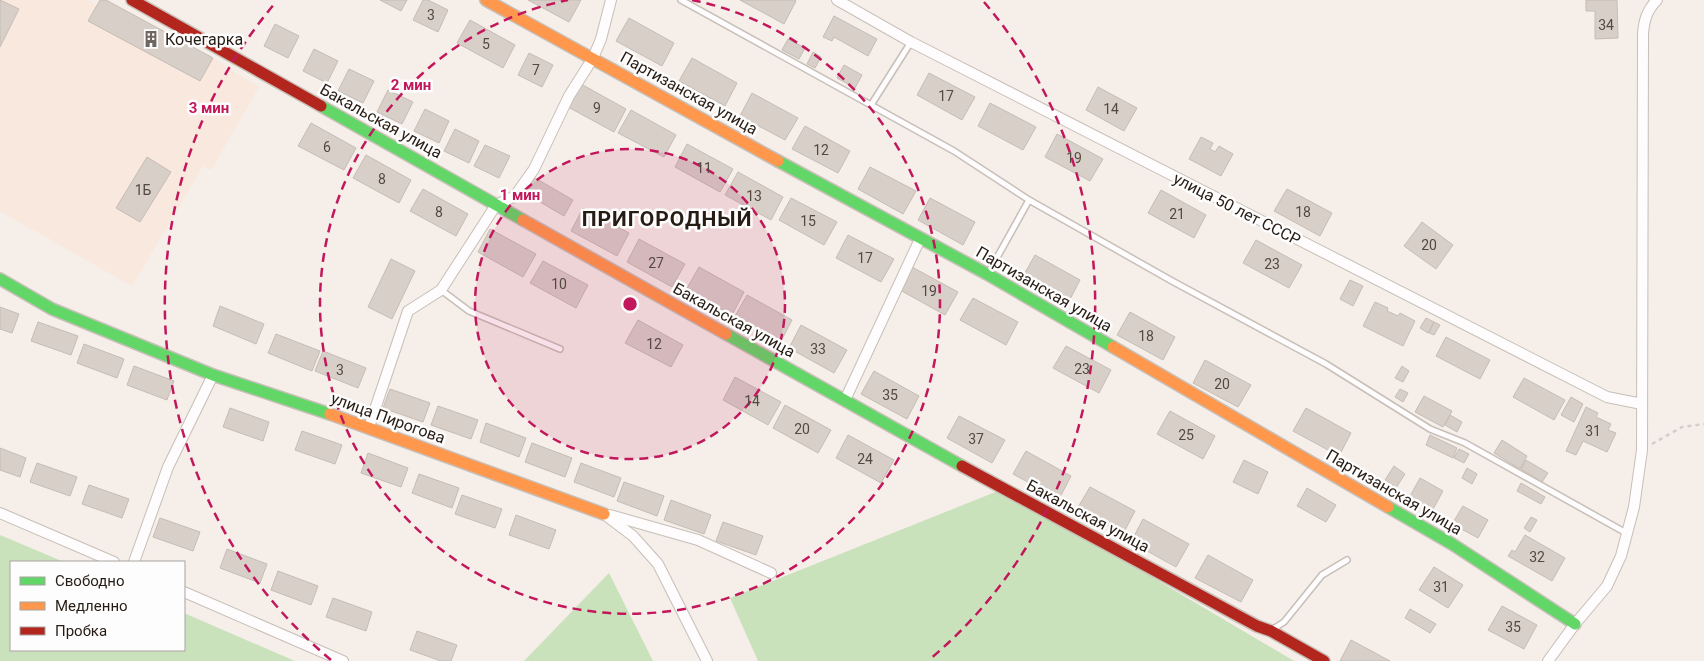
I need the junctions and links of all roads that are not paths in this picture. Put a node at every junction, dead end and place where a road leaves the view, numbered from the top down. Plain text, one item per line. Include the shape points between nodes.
1 (132, 0) edge
2 (486, 0) edge
3 (612, 0) edge
4 (681, 0) edge
5 (837, 0) edge
6 (1652, 2) edge
7 (911, 42) junction
8 (593, 58) junction
9 (871, 105) junction
10 (1029, 200) junction
11 (496, 205) junction
12 (920, 239) junction
13 (987, 274) junction
14 (0, 280) edge
15 (441, 290) junction
16 (560, 348) dead end
17 (213, 375) junction
18 (845, 400) junction
19 (1642, 404) junction
20 (368, 428) junction
21 (0, 513) edge
22 (604, 514) junction
23 (1628, 534) junction
24 (1347, 560) dead end
25 (112, 561) edge
26 (134, 561) edge
27 (770, 573) dead end
28 (185, 592) edge
29 (1575, 624) junction
30 (1271, 631) junction
31 (343, 661) edge
32 (707, 661) edge
33 (1324, 661) edge
34 (1548, 661) edge

1 - 11 street, Бакальская улица
2 - 8 street, Партизанская улица
3 - 8 street
4 - 9 lane
5 - 7 street, улица 50 лет СССР
6 - 19 street via 1642,34
7 - 9 lane
7 - 19 street, улица 50 лет СССР via 1607,397
8 - 11 street via 569,96 534,169 515,196
8 - 12 street, Партизанская улица
9 - 10 lane via 954,151
10 - 13 lane
10 - 23 lane via 1326,364 1430,428 1465,443
11 - 15 street
11 - 18 street, Бакальская улица
12 - 13 street, Партизанская улица
12 - 18 street
13 - 29 street, Партизанская улица via 1452,544
14 - 17 street, улица Пирогова via 52,310
15 - 16 lane via 469,311
15 - 20 street via 408,311
17 - 20 street, улица Пирогова
17 - 26 street via 168,467
18 - 30 street, Бакальская улица via 1038,508
19 - 23 street via 1642,450
20 - 22 street, улица Пирогова
21 - 25 street
22 - 27 street, улица Пирогова via 698,540
22 - 32 street via 634,536 658,564
23 - 29 street via 1607,586
24 - 30 lane via 1322,575 1284,622
28 - 31 street
29 - 34 street
30 - 33 street, Бакальская улица

